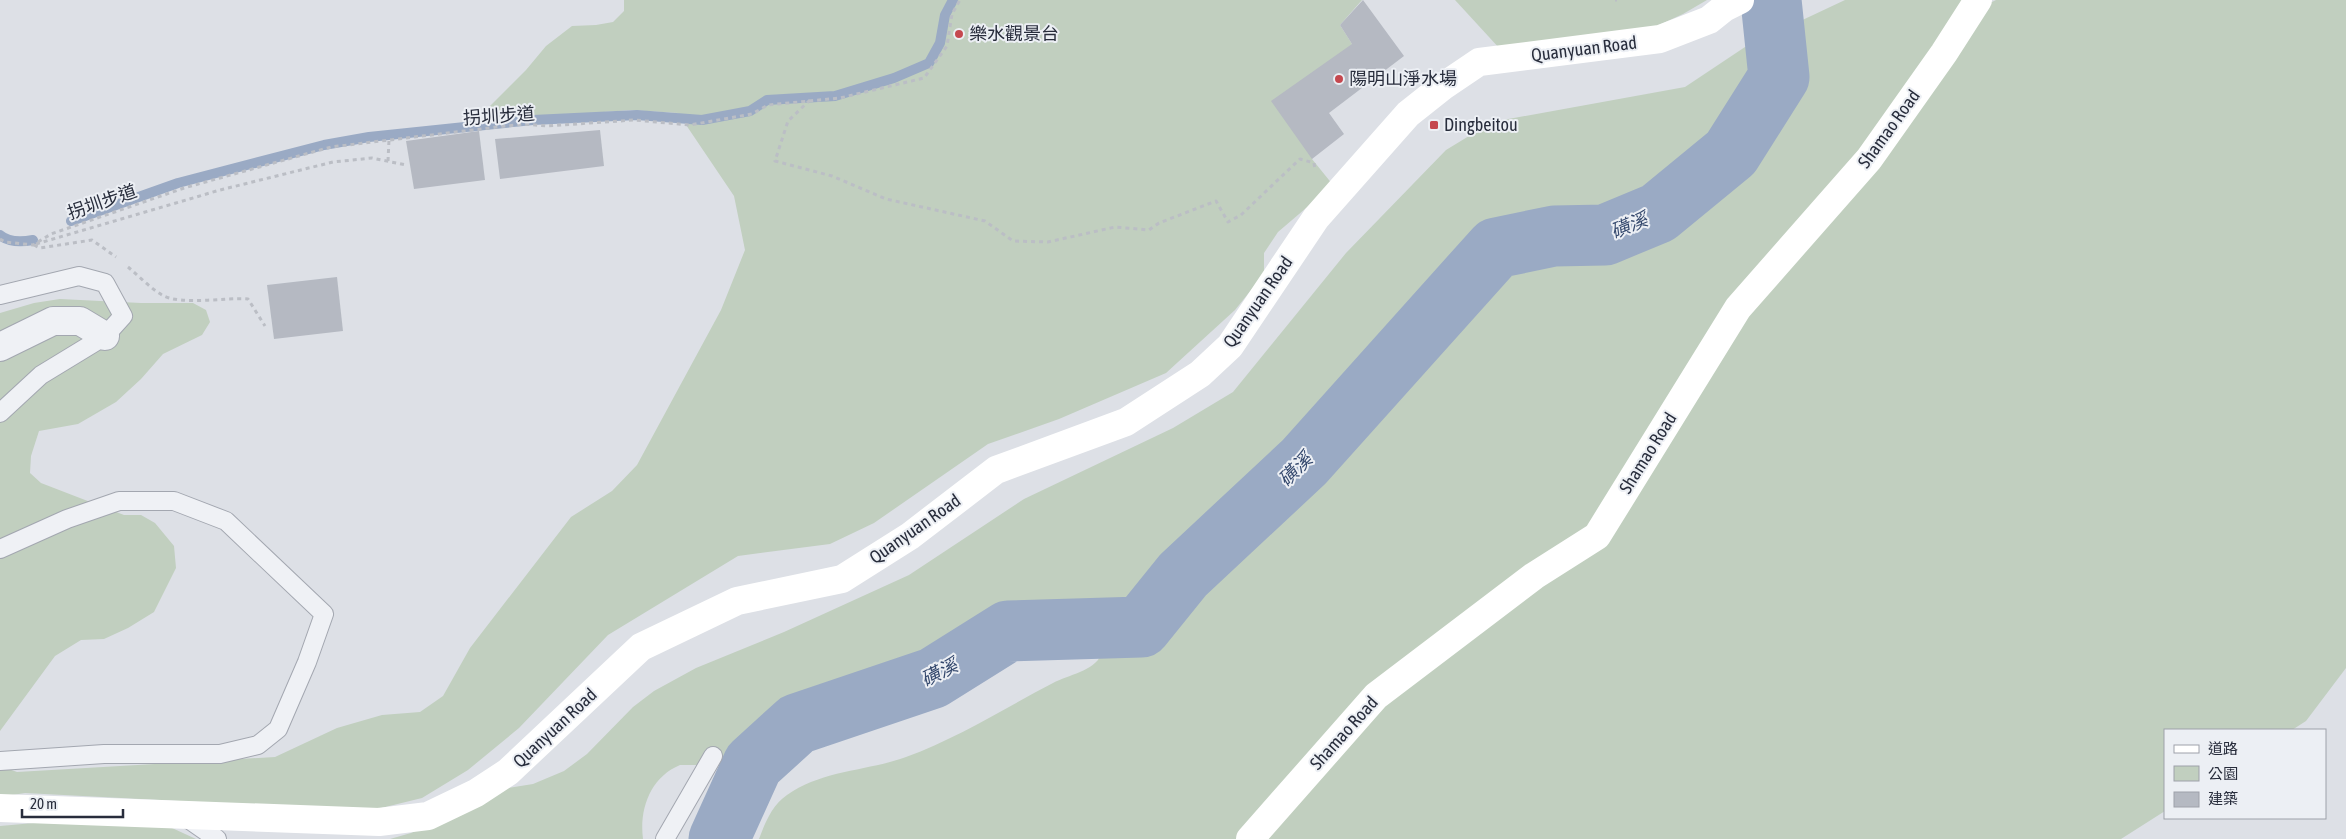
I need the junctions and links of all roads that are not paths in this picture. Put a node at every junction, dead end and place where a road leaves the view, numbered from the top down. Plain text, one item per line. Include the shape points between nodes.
1 (1978, 0) edge
2 (1732, 4) edge
3 (0, 295) edge
4 (105, 336) junction
5 (0, 348) edge
6 (0, 413) edge
7 (0, 549) edge
8 (713, 756) dead end
9 (0, 760) edge
10 (0, 808) edge
11 (183, 816) junction
12 (217, 839) edge
13 (665, 839) edge
14 (1250, 839) edge

1 - 14 street, Shamao Road via 1869,159 1738,308 1597,536 1534,576 1376,696
2 - 11 street, Quanyuan Road via 1709,20 1660,39 1479,62 1408,114 1316,218 1230,346 1200,374 1126,422 996,470 910,536 842,579 737,601 641,647 508,772 476,793 428,816 379,822
3 - 4 lane via 78,276 105,283 123,316
4 - 5 street via 80,321 53,320
4 - 6 lane via 41,375
7 - 9 lane via 67,519 120,501 174,501 226,521 324,614 278,729 258,746 220,754 104,754
8 - 13 lane
10 - 11 street, Quanyuan Road
11 - 12 lane

